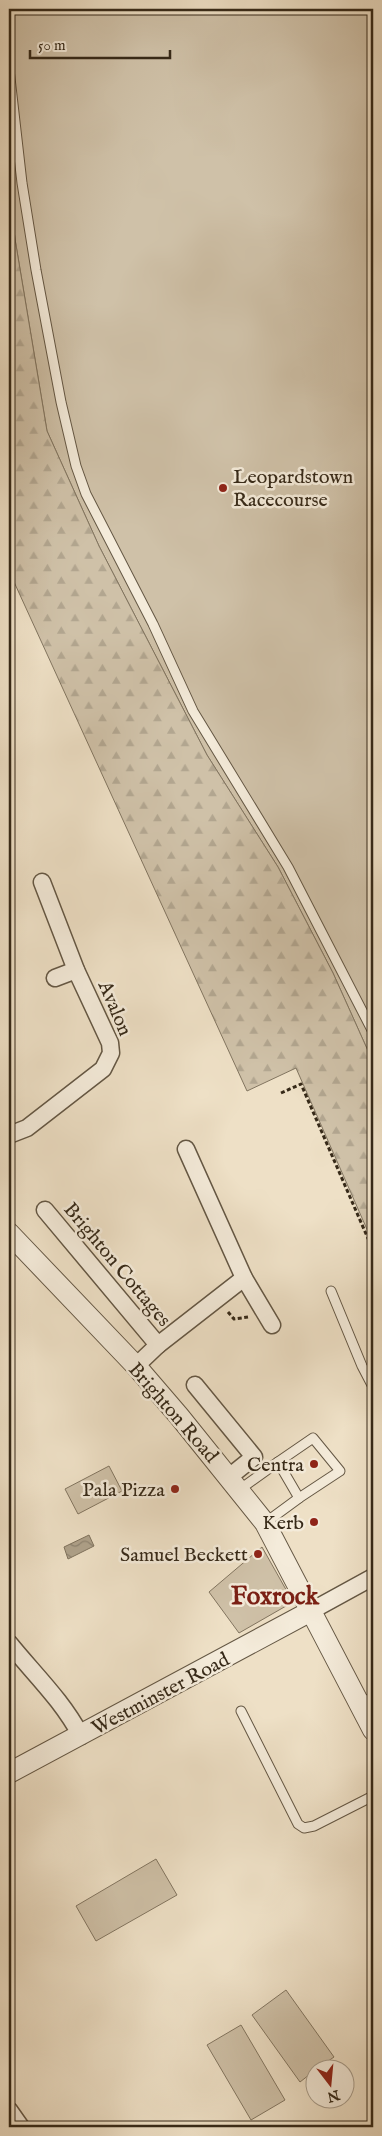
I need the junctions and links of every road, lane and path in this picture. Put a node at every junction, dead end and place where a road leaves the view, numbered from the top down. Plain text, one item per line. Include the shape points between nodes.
1 (9, 69) edge
2 (42, 882) dead end
3 (76, 970) junction
4 (55, 978) dead end
5 (373, 1032) edge
6 (281, 1093) dead end
7 (9, 1134) edge
8 (186, 1150) dead end
9 (45, 1210) dead end
10 (9, 1233) edge
11 (373, 1250) edge
12 (244, 1278) junction
13 (331, 1291) dead end
14 (216, 1300) junction
15 (269, 1320) joint
16 (158, 1345) junction
17 (136, 1366) junction
18 (195, 1385) dead end
19 (373, 1386) edge
20 (278, 1462) junction
21 (234, 1484) junction
22 (299, 1498) junction
23 (265, 1523) junction
24 (373, 1577) edge
25 (310, 1611) junction
26 (9, 1643) edge
27 (367, 1700) edge
28 (241, 1711) dead end
29 (373, 1730) edge
30 (81, 1736) junction
31 (9, 1773) edge
32 (373, 1796) edge
33 (9, 2110) edge
34 (21, 2127) edge

1 - 5 lane via 36,270 61,402 86,494 153,624 193,711 288,867
2 - 3 street, Avalon
3 - 4 street
3 - 7 street, Avalon via 110,1043 109,1061 27,1128
6 - 11 path via 301,1084
8 - 12 street via 186,1169
9 - 16 street, Brighton Cottages
10 - 17 street, Brighton Road
12 - 14 street
12 - 15 street
13 - 19 lane
14 - 15 path via 234,1319
14 - 16 street
16 - 17 street
17 - 21 street, Brighton Road
18 - 21 street via 254,1457
20 - 21 lane
20 - 22 lane
20 - 22 lane via 313,1438 340,1471
21 - 23 street, Brighton Road
22 - 23 lane
23 - 25 street, Brighton Road
24 - 25 street
25 - 27 street, Brighton Road
25 - 30 street, Westminster Road
26 - 30 street via 53,1692
27 - 29 street, Brighton Road
28 - 32 lane via 298,1824 304,1828
30 - 31 street, Westminster Road
33 - 34 street

